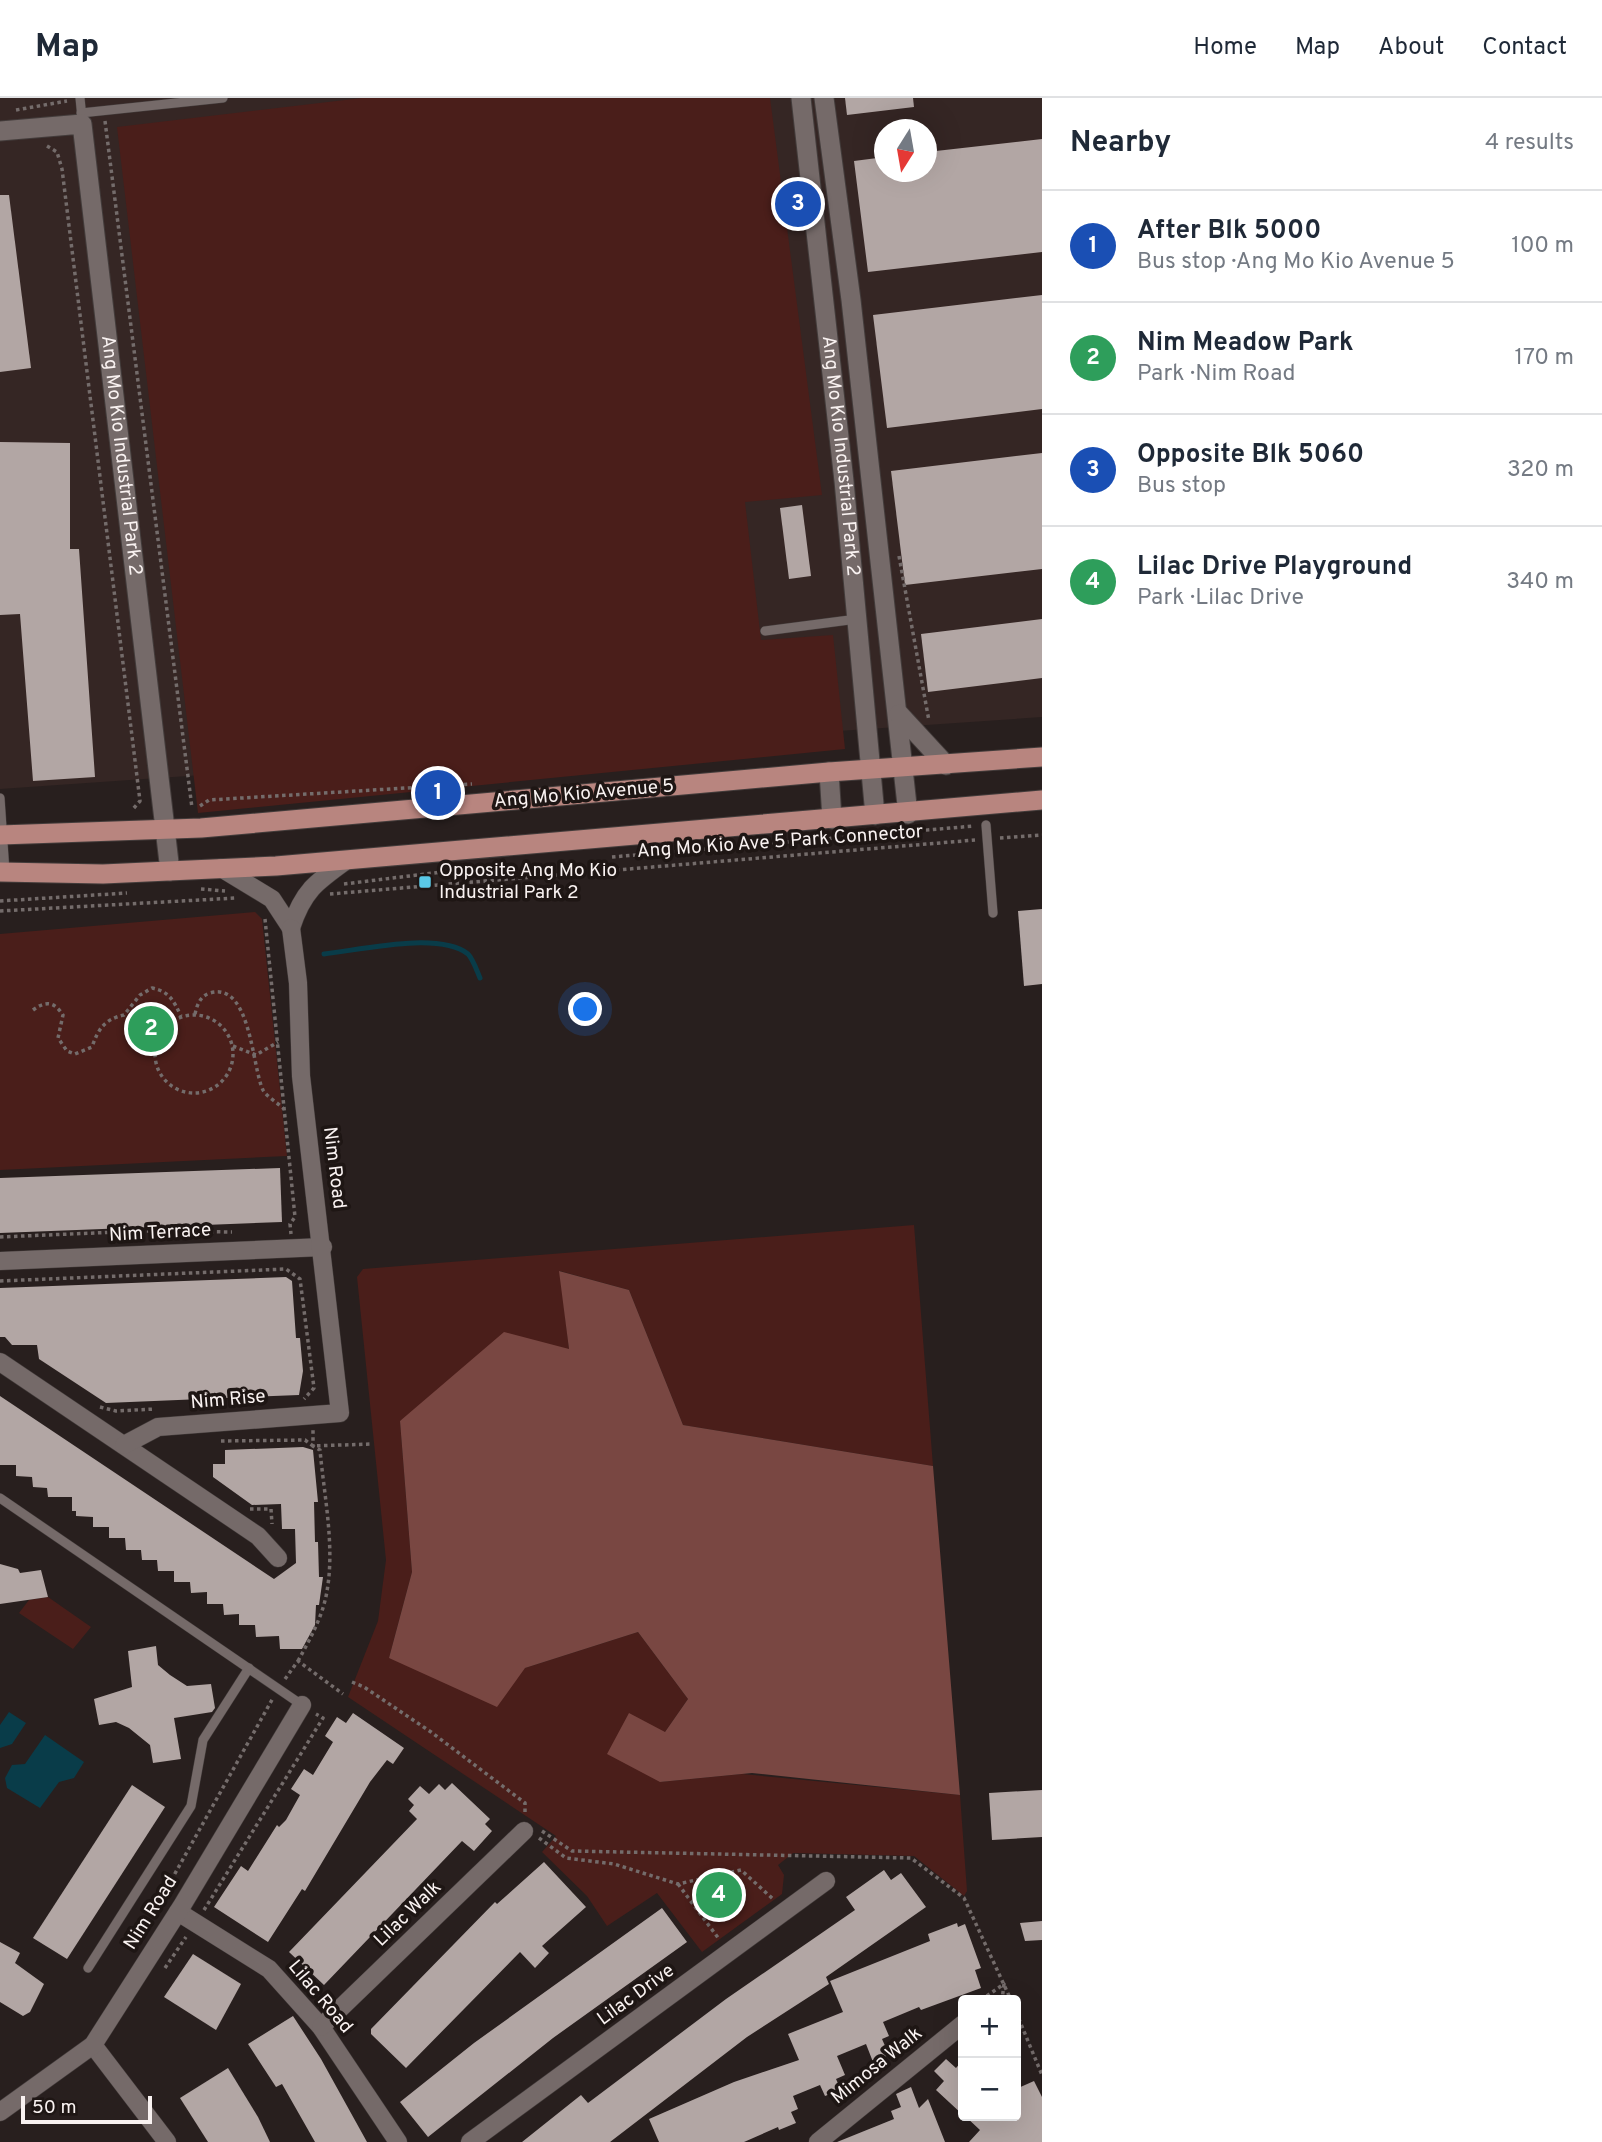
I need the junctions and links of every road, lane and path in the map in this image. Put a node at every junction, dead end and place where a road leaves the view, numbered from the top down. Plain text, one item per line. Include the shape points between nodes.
1 (80, 98) edge
2 (223, 98) edge
3 (801, 98) edge
4 (824, 98) edge
5 (8, 111) dead end
6 (103, 111) junction
7 (82, 118) junction
8 (0, 131) edge
9 (45, 145) dead end
10 (857, 619) junction
11 (765, 631) dead end
12 (898, 713) junction
13 (1042, 757) edge
14 (946, 765) junction
15 (904, 766) junction
16 (869, 770) junction
17 (829, 772) junction
18 (0, 798) edge
19 (1042, 800) edge
20 (192, 808) dead end
21 (134, 809) dead end
22 (908, 814) junction
23 (875, 815) junction
24 (832, 819) junction
25 (986, 825) joint
26 (166, 830) junction
27 (1, 835) edge
28 (1042, 835) edge
29 (987, 839) junction
30 (611, 857) dead end
31 (347, 860) junction
32 (221, 869) junction
33 (461, 870) dead end
34 (170, 871) junction
35 (3, 872) edge
36 (190, 890) dead end
37 (136, 892) dead end
38 (327, 894) junction
39 (0, 901) edge
40 (322, 901) dead end
41 (0, 911) edge
42 (993, 913) dead end
43 (265, 917) dead end
44 (291, 928) junction
45 (33, 1010) dead end
46 (195, 1014) junction
47 (181, 1016) junction
48 (278, 1042) junction
49 (233, 1046) junction
50 (256, 1055) junction
51 (285, 1110) junction
52 (290, 1224) junction
53 (239, 1232) dead end
54 (281, 1232) dead end
55 (0, 1237) edge
56 (323, 1247) junction
57 (292, 1248) junction
58 (0, 1261) edge
59 (295, 1274) junction
60 (0, 1281) edge
61 (0, 1362) edge
62 (310, 1393) junction
63 (96, 1405) dead end
64 (306, 1408) junction
65 (155, 1409) dead end
66 (340, 1413) joint
67 (210, 1442) dead end
68 (370, 1444) dead end
69 (124, 1445) junction
70 (313, 1446) junction
71 (0, 1498) edge
72 (241, 1503) dead end
73 (272, 1531) dead end
74 (278, 1558) dead end
75 (298, 1661) junction
76 (249, 1668) junction
77 (352, 1682) dead end
78 (278, 1689) junction
79 (343, 1694) dead end
80 (303, 1705) joint
81 (525, 1831) junction
82 (826, 1881) dead end
83 (678, 1884) junction
84 (774, 1902) dead end
85 (178, 1912) junction
86 (139, 1938) dead end
87 (720, 1940) dead end
88 (88, 1968) dead end
89 (1004, 1984) junction
90 (988, 1995) edge
91 (1003, 1995) edge
92 (1009, 1995) edge
93 (1021, 2024) edge
94 (321, 2027) junction
95 (958, 2028) edge
96 (93, 2045) junction
97 (1042, 2074) edge
98 (0, 2112) edge
99 (167, 2142) edge
100 (398, 2142) edge
101 (470, 2142) edge
102 (818, 2142) edge

1 - 5 path
1 - 7 lane
2 - 6 lane
3 - 10 street, Ang Mo Kio Industrial Park 2
4 - 12 street, Ang Mo Kio Industrial Park 2
6 - 7 lane
6 - 20 path
7 - 8 street
7 - 26 street, Ang Mo Kio Industrial Park 2
9 - 21 path via 57,152 62,169 140,801
10 - 11 lane
10 - 16 street, Ang Mo Kio Industrial Park 2
12 - 14 street
12 - 15 street, Ang Mo Kio Industrial Park 2
13 - 14 main road, Ang Mo Kio Avenue 5
14 - 15 main road, Ang Mo Kio Avenue 5
15 - 16 main road, Ang Mo Kio Avenue 5
15 - 22 street, Ang Mo Kio Industrial Park 2
16 - 17 main road, Ang Mo Kio Avenue 5
16 - 23 street, Ang Mo Kio Industrial Park 2
17 - 24 street
17 - 26 main road, Ang Mo Kio Avenue 5
18 - 27 lane
19 - 22 main road
22 - 23 main road
23 - 24 main road
24 - 31 main road
25 - 29 lane
25 - 30 path
26 - 27 main road, Ang Mo Kio Avenue 5
26 - 34 street, Ang Mo Kio Industrial Park 2
27 - 35 lane
28 - 29 path, Ang Mo Kio Ave 5 Park Connector
29 - 38 path, Ang Mo Kio Ave 5 Park Connector
29 - 42 lane
31 - 32 main road
31 - 44 street via 315,882 300,901
32 - 34 main road
32 - 44 street via 272,900
33 - 38 path via 346,883
34 - 35 main road
36 - 41 path via 231,892 243,898
37 - 39 path
38 - 40 path
43 - 48 path
44 - 56 street, Nim Road via 302,1076
45 - 47 path via 42,1003 59,1009 63,1015 58,1038 75,1054 92,1047 102,1025 124,1015 139,995 152,988 171,996
46 - 47 path
46 - 49 path via 226,1030
46 - 50 path via 198,1002 211,992 234,999
47 - 49 path via 163,1028 155,1044 155,1061 162,1077 176,1088 192,1093 210,1090 224,1079 232,1064
48 - 50 path
48 - 51 path
49 - 50 path
50 - 51 path via 264,1091
51 - 52 path via 295,1217
52 - 54 path
52 - 57 path
53 - 55 path
56 - 57 street, Nim Terrace
56 - 66 street, Nim Road
57 - 58 street, Nim Terrace
57 - 59 path
59 - 60 path via 286,1269
59 - 62 path via 300,1279 314,1388
61 - 69 street
62 - 64 path
62 - 64 path
63 - 65 path via 116,1411
64 - 66 street, Nim Rise
64 - 69 street, Nim Rise via 158,1427
64 - 70 path
67 - 70 path via 305,1440
68 - 70 path
69 - 74 street via 258,1536
70 - 75 path via 320,1451 329,1553 327,1590 316,1627
71 - 76 lane
72 - 73 path via 251,1510 271,1508
75 - 78 path
75 - 79 path
76 - 78 lane
76 - 88 lane via 202,1740 191,1806
77 - 81 path via 431,1732 524,1803
78 - 80 lane
78 - 86 path
80 - 85 street, Nim Road
81 - 83 path via 566,1858 614,1864
81 - 89 path via 541,1830 572,1851 911,1858 964,1898
81 - 94 street, Lilac Walk
82 - 101 street, Lilac Drive
83 - 84 path via 741,1870
83 - 87 path
85 - 94 street, Lilac Road via 269,1969
85 - 96 street, Nim Road
89 - 90 path
89 - 91 path
89 - 92 path
93 - 97 path
94 - 100 street, Lilac Road
95 - 102 street, Mimosa Walk
96 - 98 street, Nim Road
96 - 99 street

